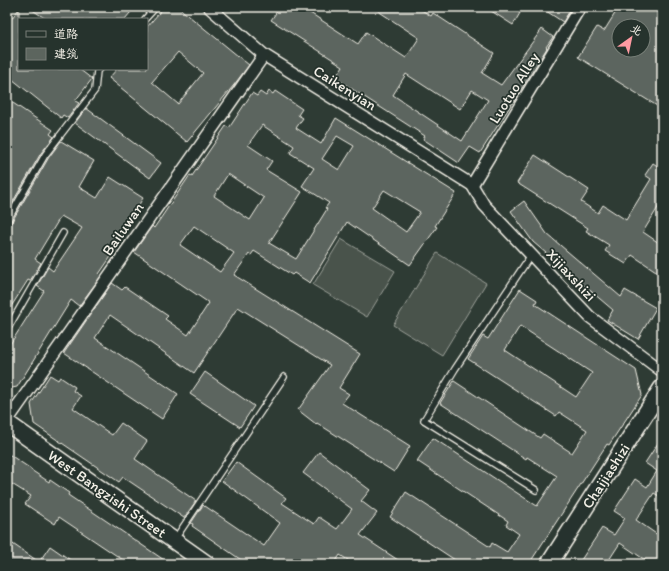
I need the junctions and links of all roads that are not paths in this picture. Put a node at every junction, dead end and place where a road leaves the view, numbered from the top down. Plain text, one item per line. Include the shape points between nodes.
1 (156, 7) edge
2 (209, 7) edge
3 (580, 7) edge
4 (146, 18) edge
5 (264, 55) junction
6 (98, 70) edge
7 (472, 185) junction
8 (7, 221) edge
9 (63, 233) dead end
10 (531, 255) junction
11 (7, 330) edge
12 (662, 371) edge
13 (284, 377) dead end
14 (662, 388) edge
15 (7, 422) edge
16 (536, 490) dead end
17 (173, 541) junction
18 (206, 564) edge
19 (549, 564) edge

1 - 4 lane
2 - 5 street, Caikenyian
3 - 7 street, Luotuo Alley
5 - 7 street, Caikenyian
5 - 15 street, Bailuwan
6 - 8 lane via 95,90 45,155
7 - 10 street, Xijiaxshizi via 484,205
9 - 11 lane
10 - 12 street, Xijiaxshizi via 590,317
10 - 16 lane via 454,369 424,420
13 - 17 lane
14 - 19 street, Chaijiashizi
15 - 17 street, West Bangzishi Street
17 - 18 street, West Bangzishi Street

